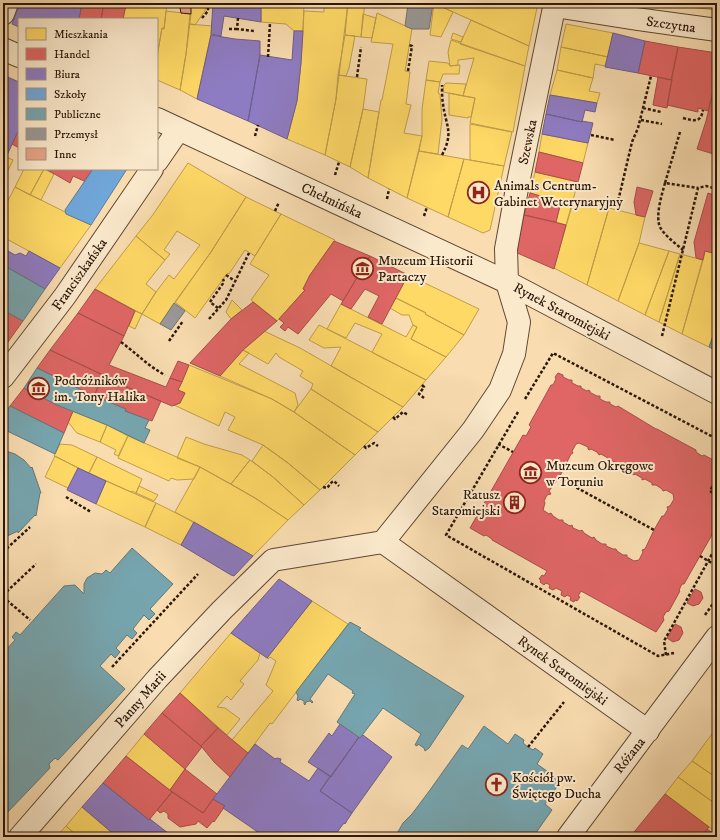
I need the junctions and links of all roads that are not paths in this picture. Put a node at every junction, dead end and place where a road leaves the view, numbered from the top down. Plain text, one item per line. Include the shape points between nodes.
1 (7, 3) edge
2 (555, 5) edge
3 (3, 14) edge
4 (717, 30) edge
5 (3, 49) edge
6 (18, 56) edge
7 (158, 119) edge
8 (179, 129) junction
9 (158, 160) edge
10 (151, 170) edge
11 (507, 282) junction
12 (3, 377) edge
13 (717, 393) edge
14 (383, 542) junction
15 (717, 637) edge
16 (648, 731) junction
17 (20, 837) edge
18 (568, 837) edge

1 - 3 street
2 - 4 street, Szczytna
2 - 11 street, Szewska via 506,249
5 - 6 street
7 - 8 street, Chełmińska
8 - 9 street
8 - 11 street, Chełmińska
10 - 12 street, Franciszkańska via 65,296
11 - 13 street, Rynek Staromiejski
11 - 14 street, Rynek Staromiejski via 519,322 514,354 500,390 464,443
14 - 16 street, Rynek Staromiejski
14 - 17 street, Panny Marii via 273,560 157,679
15 - 16 street
16 - 18 street, Różana

